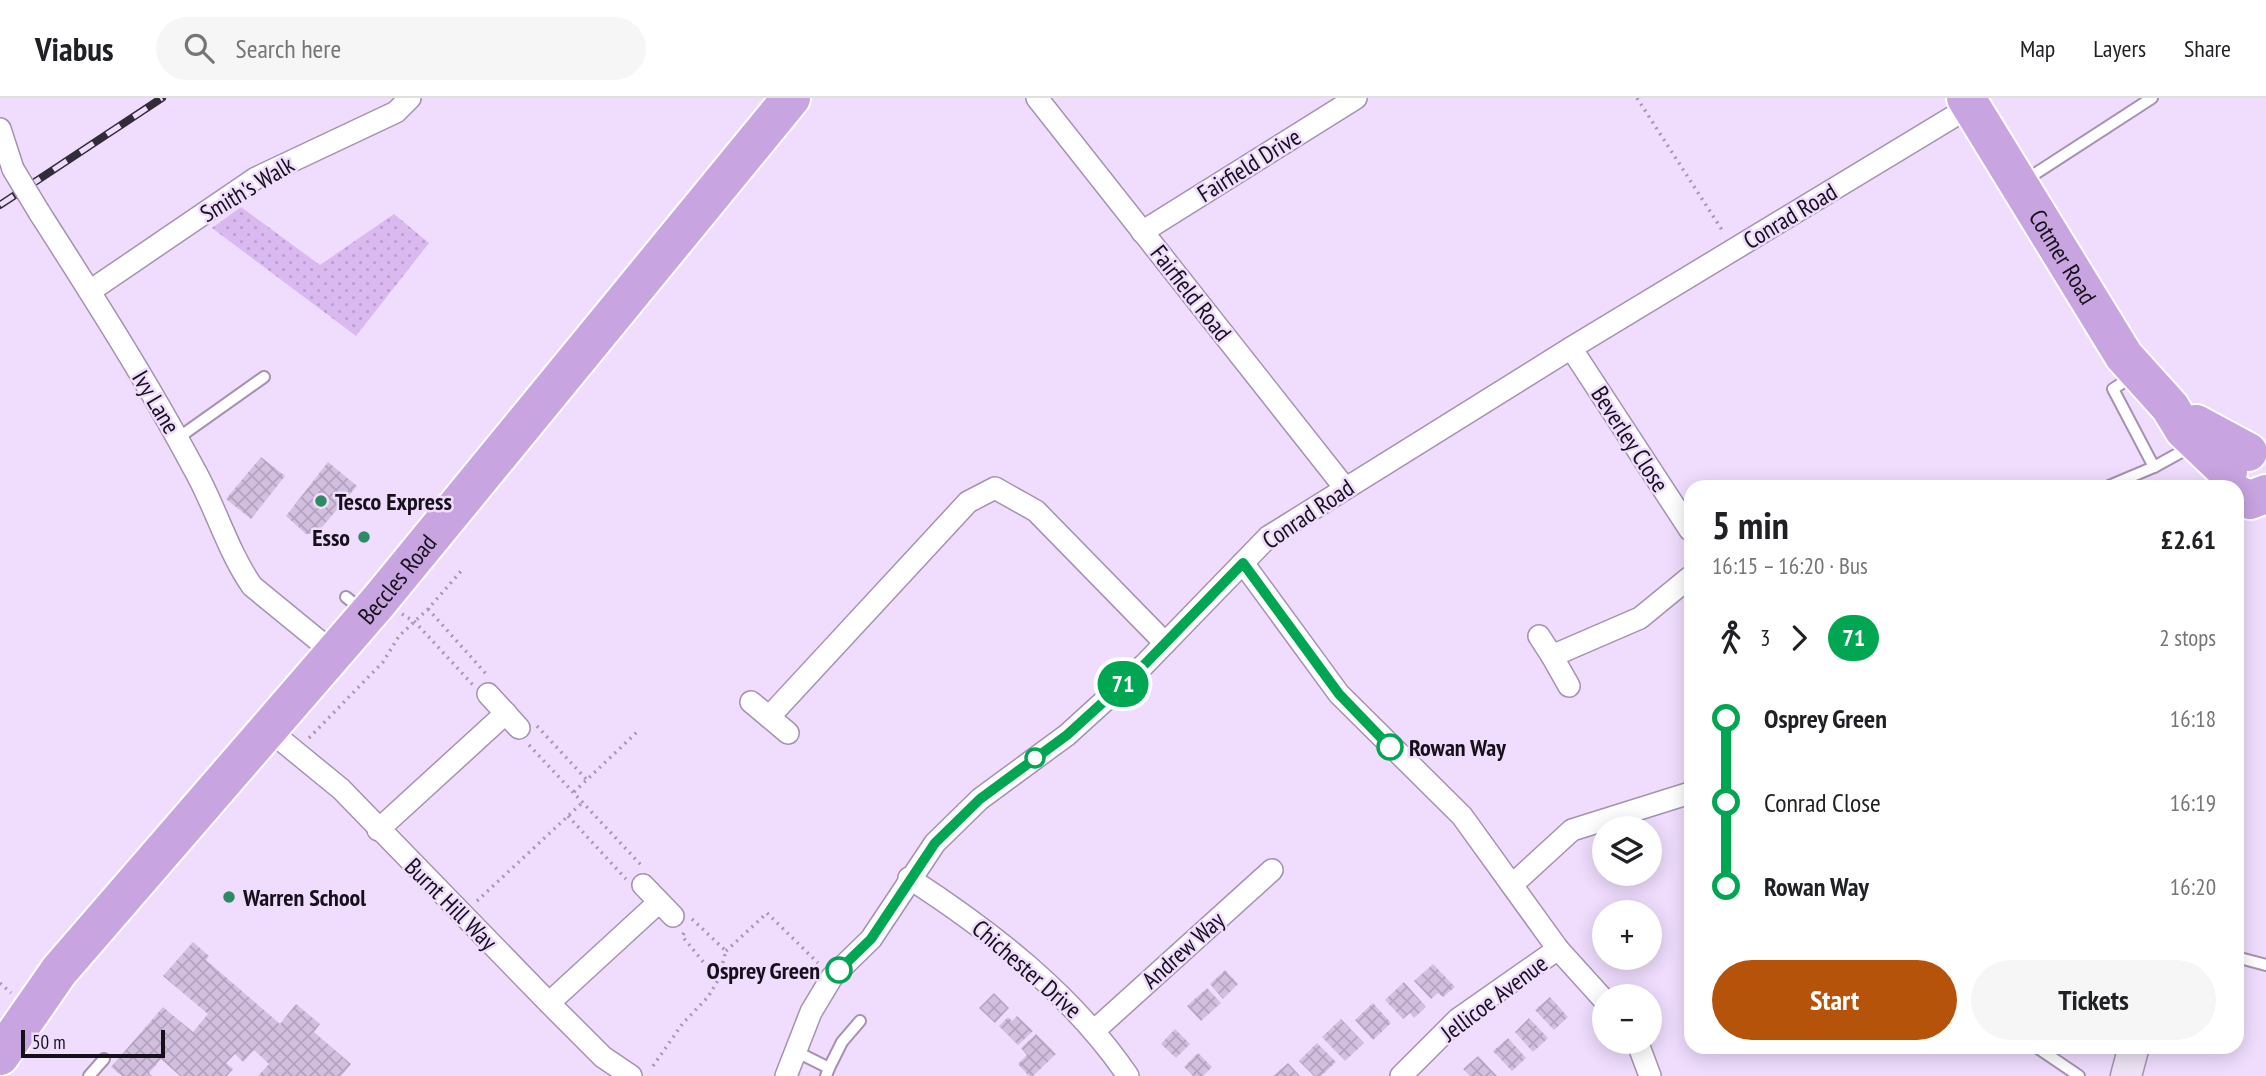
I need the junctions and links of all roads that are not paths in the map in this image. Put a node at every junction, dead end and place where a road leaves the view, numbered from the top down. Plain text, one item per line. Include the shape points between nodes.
1 (410, 98) edge
2 (791, 98) edge
3 (1037, 98) edge
4 (1356, 98) edge
5 (2152, 98) edge
6 (1969, 102) edge
7 (0, 129) edge
8 (2019, 185) junction
9 (1142, 232) junction
10 (90, 291) junction
11 (1571, 348) junction
12 (2139, 373) junction
13 (264, 377) dead end
14 (2170, 407) junction
15 (178, 438) junction
16 (2196, 443) junction
17 (2154, 467) junction
18 (2123, 480) edge
19 (2247, 480) edge
20 (1345, 488) junction
21 (1684, 521) edge
22 (1243, 563) junction
23 (1684, 582) edge
24 (1539, 636) dead end
25 (1165, 643) junction
26 (335, 654) junction
27 (1552, 656) junction
28 (1569, 686) dead end
29 (488, 694) dead end
30 (751, 702) dead end
31 (769, 717) junction
32 (270, 731) junction
33 (788, 733) dead end
34 (1684, 795) edge
35 (379, 831) junction
36 (1272, 870) dead end
37 (909, 878) junction
38 (641, 881) road end
39 (1512, 885) junction
40 (1558, 949) junction
41 (2244, 959) edge
42 (2266, 965) edge
43 (1592, 987) edge
44 (549, 1003) junction
45 (860, 1021) dead end
46 (1095, 1030) junction
47 (795, 1051) junction
48 (1642, 1054) edge
49 (2047, 1054) edge
50 (2131, 1054) edge
51 (0, 1056) edge
52 (104, 1059) dead end
53 (827, 1072) edge
54 (89, 1076) edge
55 (631, 1076) edge
56 (786, 1076) edge
57 (1128, 1076) edge
58 (1401, 1076) edge
59 (1650, 1076) edge
60 (2079, 1076) edge
61 (2126, 1076) edge

1 - 10 street, Smith's Walk via 396,113 256,177
2 - 26 highway, Beccles Road via 357,606
3 - 9 street, Fairfield Road
4 - 9 street, Fairfield Drive
5 - 8 lane
6 - 8 highway, Cotmer Road
6 - 11 street, Conrad Road
7 - 10 street, Ivy Lane, bridge via 13,169
8 - 12 highway, Cotmer Road via 2081,289
9 - 20 street, Fairfield Road
10 - 15 street, Ivy Lane
11 - 20 street, Conrad Road
11 - 21 street, Beverley Close
12 - 14 highway, Cotmer Road
12 - 17 lane via 2113,389
13 - 15 lane
14 - 16 highway, Cotmer Road
14 - 19 highway, Cotmer Road via 2211,435
15 - 26 street, Ivy Lane via 252,586
16 - 17 lane
16 - 19 highway, Cotmer Road
17 - 18 lane
20 - 22 street, Conrad Road via 1268,537
22 - 25 street, Conrad Road
22 - 39 street via 1339,694 1462,816
23 - 27 street via 1640,618
24 - 27 street
25 - 31 street via 1036,511 995,488 968,502
25 - 37 street, Conrad Road via 1067,735 980,799 935,843
26 - 32 highway, Beccles Road
27 - 28 street
29 - 35 street via 518,729
30 - 31 street
31 - 33 street
32 - 35 street, Burnt Hill Way via 341,789
32 - 51 highway, Beccles Road via 59,971
34 - 39 street via 1572,830
35 - 44 street, Burnt Hill Way
36 - 46 street, Andrew Way
37 - 46 street, Chichester Drive via 987,931
37 - 47 street, Conrad Road via 871,939 832,977
38 - 44 street via 673,910
39 - 40 street
40 - 43 street
40 - 58 street, Jellicoe Avenue via 1458,1019
41 - 42 lane
44 - 55 street, Burnt Hill Way via 603,1057
45 - 53 lane via 842,1042
46 - 57 street, Chichester Drive
47 - 53 lane
47 - 56 street, Conrad Road
48 - 59 street
49 - 60 lane
50 - 61 street
52 - 54 lane

